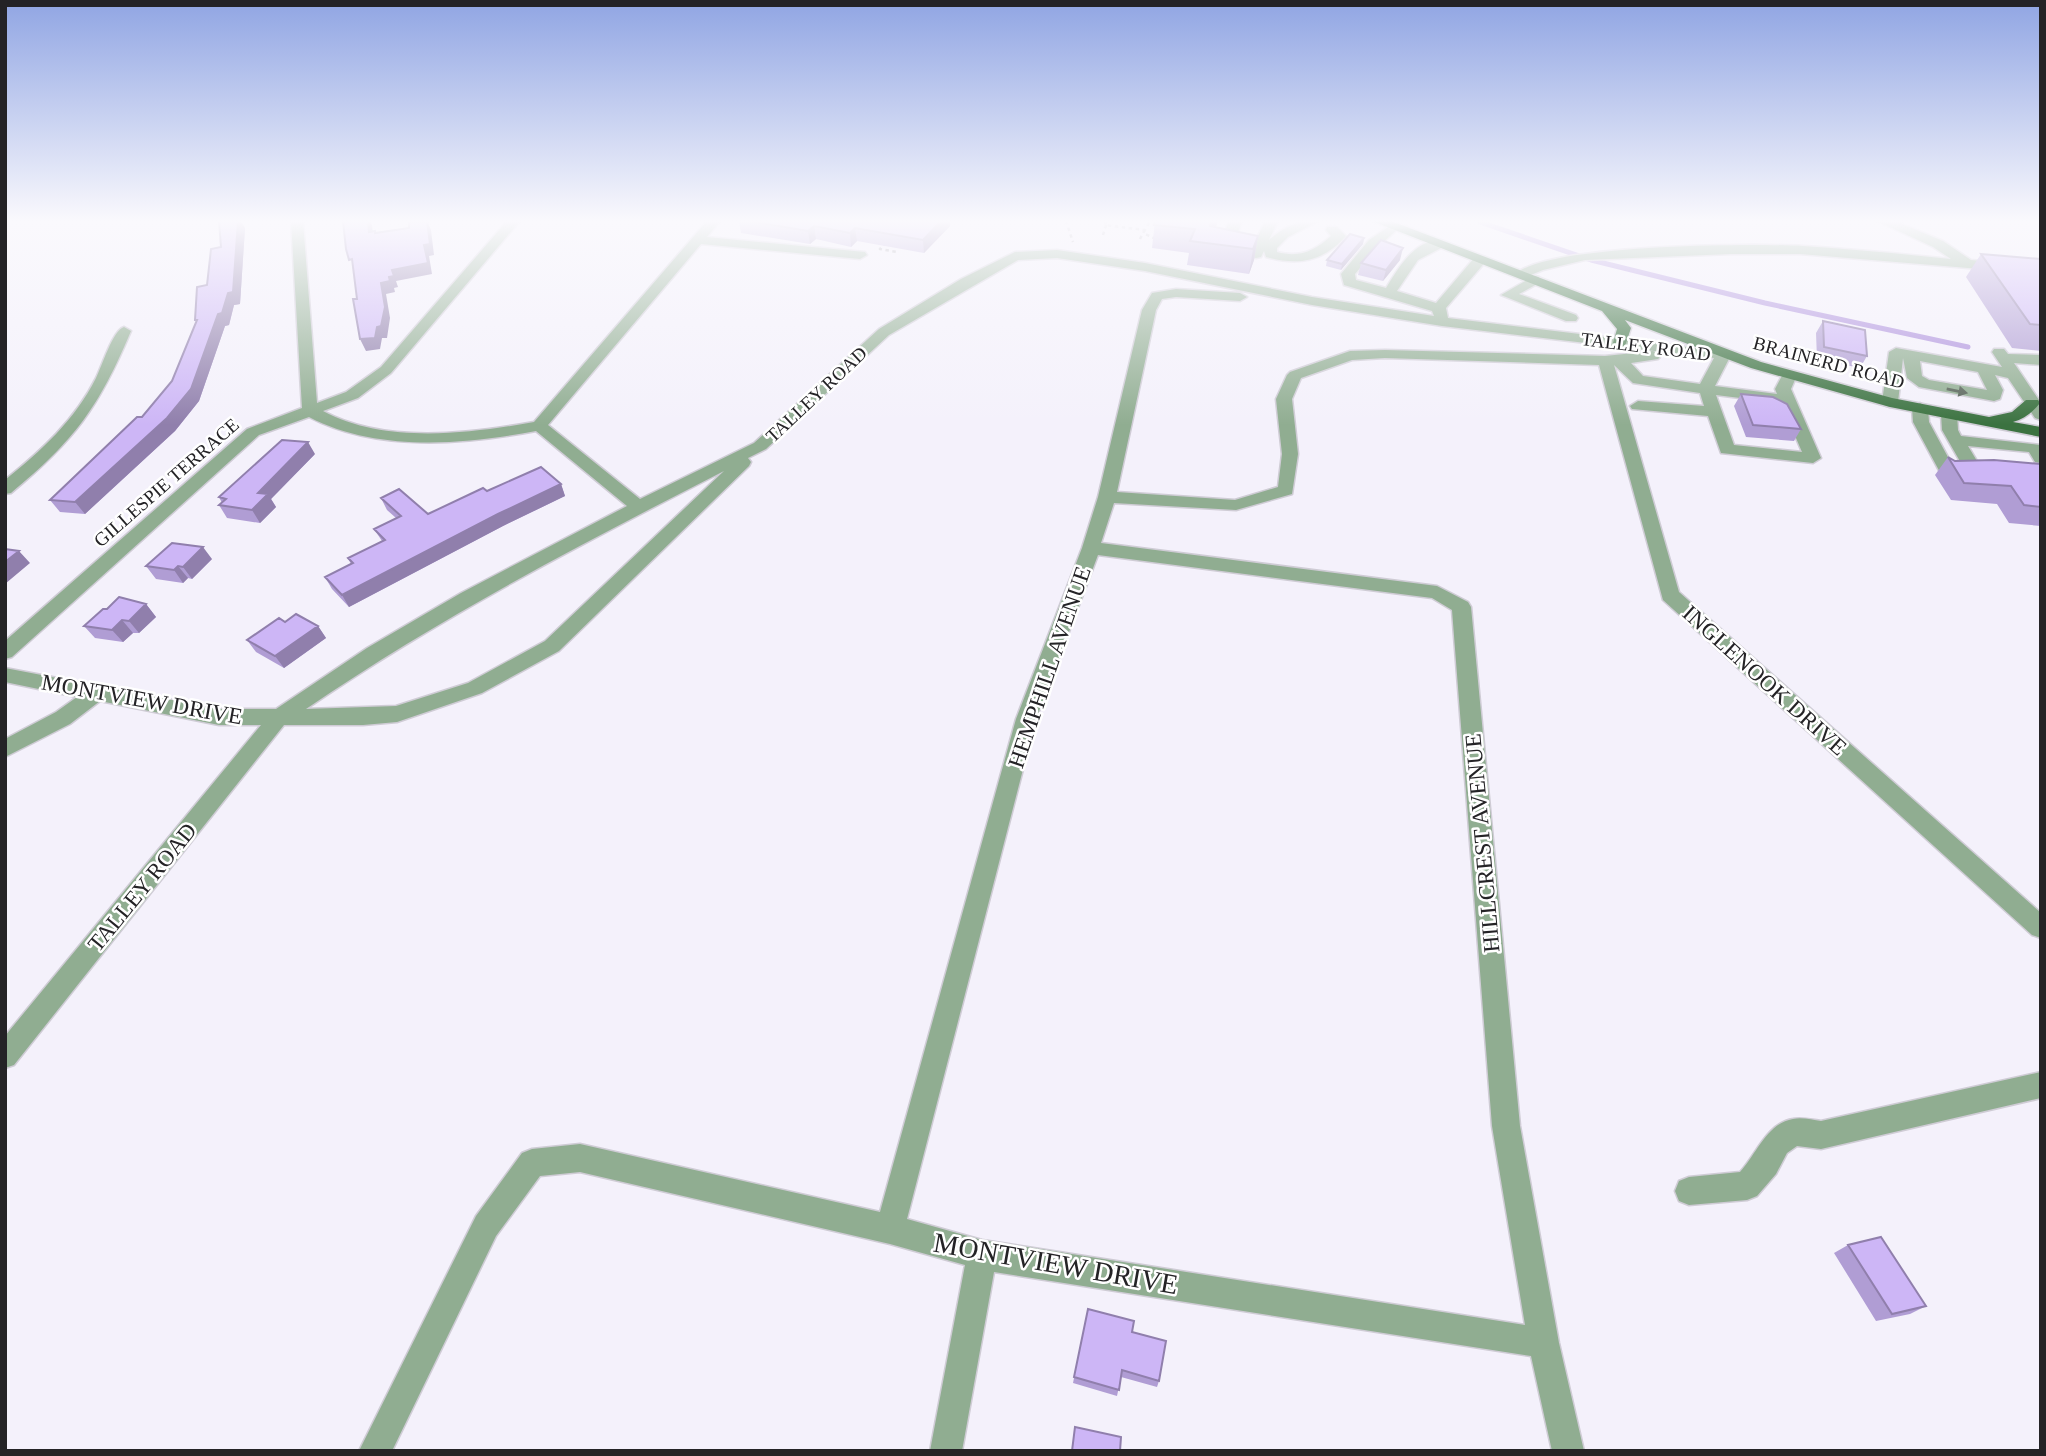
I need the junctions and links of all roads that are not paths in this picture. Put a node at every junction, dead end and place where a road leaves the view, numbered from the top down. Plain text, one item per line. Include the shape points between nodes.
1 (302, 289) edge
2 (456, 289) edge
3 (656, 289) edge
4 (955, 289) edge
5 (1253, 289) edge
6 (1374, 289) edge
7 (1389, 289) edge
8 (1459, 289) edge
9 (1515, 289) edge
10 (1555, 289) edge
11 (1389, 293) junction
12 (1312, 301) junction
13 (1607, 309) junction
14 (1441, 315) junction
15 (1570, 318) dead end
16 (124, 331) dead end
17 (1615, 354) junction
18 (1723, 355) junction
19 (1912, 355) junction
20 (2041, 360) edge
21 (1984, 368) junction
22 (2013, 373) junction
23 (1789, 375) junction
24 (1706, 388) junction
25 (1788, 401) junction
26 (1890, 402) junction
27 (1638, 406) dead end
28 (1920, 408) junction
29 (2037, 409) edge
30 (310, 411) junction
31 (1714, 412) junction
32 (1949, 414) junction
33 (1982, 421) junction
34 (539, 426) junction
35 (2041, 432) edge
36 (1956, 440) junction
37 (760, 446) junction
38 (2041, 458) edge
39 (1948, 472) edge
40 (2041, 472) edge
41 (5, 489) edge
42 (1107, 497) junction
43 (639, 507) junction
44 (1091, 548) junction
45 (5, 652) edge
46 (5, 675) edge
47 (96, 693) junction
48 (278, 718) junction
49 (5, 749) edge
50 (2041, 928) edge
51 (5, 1056) edge
52 (2041, 1086) edge
53 (1689, 1191) dead end
54 (890, 1229) junction
55 (982, 1255) junction
56 (1544, 1343) junction
57 (375, 1451) edge
58 (946, 1451) edge
59 (1568, 1451) edge

1 - 30 street
2 - 30 street, GILLESPIE TERRACE via 386,370 352,395
3 - 34 street
4 - 37 street, TALLEY ROAD via 884,332
5 - 12 street, TALLEY ROAD
6 - 11 street
7 - 11 street
8 - 14 street
9 - 15 street via 1508,295
10 - 13 main road, BRAINERD ROAD
11 - 14 street
12 - 14 street, TALLEY ROAD
12 - 42 street, HEMPHILL AVENUE via 1175,293 1157,296 1149,310
13 - 17 main road via 1624,328
13 - 18 main road, BRAINERD ROAD
14 - 17 street, TALLEY ROAD
16 - 41 street via 97,391 73,425
17 - 18 street, TALLEY ROAD
17 - 24 street via 1638,380
17 - 42 street via 1350,356 1295,375 1284,400 1290,454 1286,490 1236,505
17 - 50 street, INGLENOOK DRIVE via 1670,595
18 - 23 main road, BRAINERD ROAD
18 - 24 street
19 - 21 street
19 -> 21 street via 1915,378 1924,384 1994,396
19 - 26 street via 1896,352
20 - 22 street via 2001,355
21 - 22 street
22 - 29 street
23 - 25 street via 1783,389
23 - 26 main road, BRAINERD ROAD
24 - 25 street
24 - 31 street
25 - 31 street via 1813,458 1727,449
26 - 28 main road, BRAINERD ROAD
27 - 31 street
28 - 32 main road, BRAINERD ROAD
28 - 39 street via 1930,443
29 - 33 main road
30 - 34 street via 325,421 405,437 500,434
30 - 45 street, GILLESPIE TERRACE via 253,432
32 - 33 main road, BRAINERD ROAD
32 - 36 street
33 - 35 main road, BRAINERD ROAD
34 - 43 street
36 - 38 street via 2034,448
36 - 40 street via 1971,466
37 - 43 street, TALLEY ROAD
37 - 48 street, TALLEY ROAD via 552,646 510,670 475,688 397,713
42 - 44 street, HEMPHILL AVENUE
43 - 48 street, TALLEY ROAD via 468,597
44 - 54 street, HEMPHILL AVENUE via 1026,719
44 - 56 street, HILLCREST AVENUE via 1437,592 1461,607 1506,1126
46 - 47 street, MONTVIEW DRIVE
47 - 48 street, MONTVIEW DRIVE via 219,717
47 - 49 street via 63,718
48 - 51 street, TALLEY ROAD
52 - 53 street via 1821,1135 1794,1132 1777,1143 1746,1186
54 - 55 street, MONTVIEW DRIVE
54 - 57 street, MONTVIEW DRIVE via 580,1158 532,1163 486,1226
55 - 56 street, MONTVIEW DRIVE
55 - 58 street
56 - 59 street, HILLCREST AVENUE

